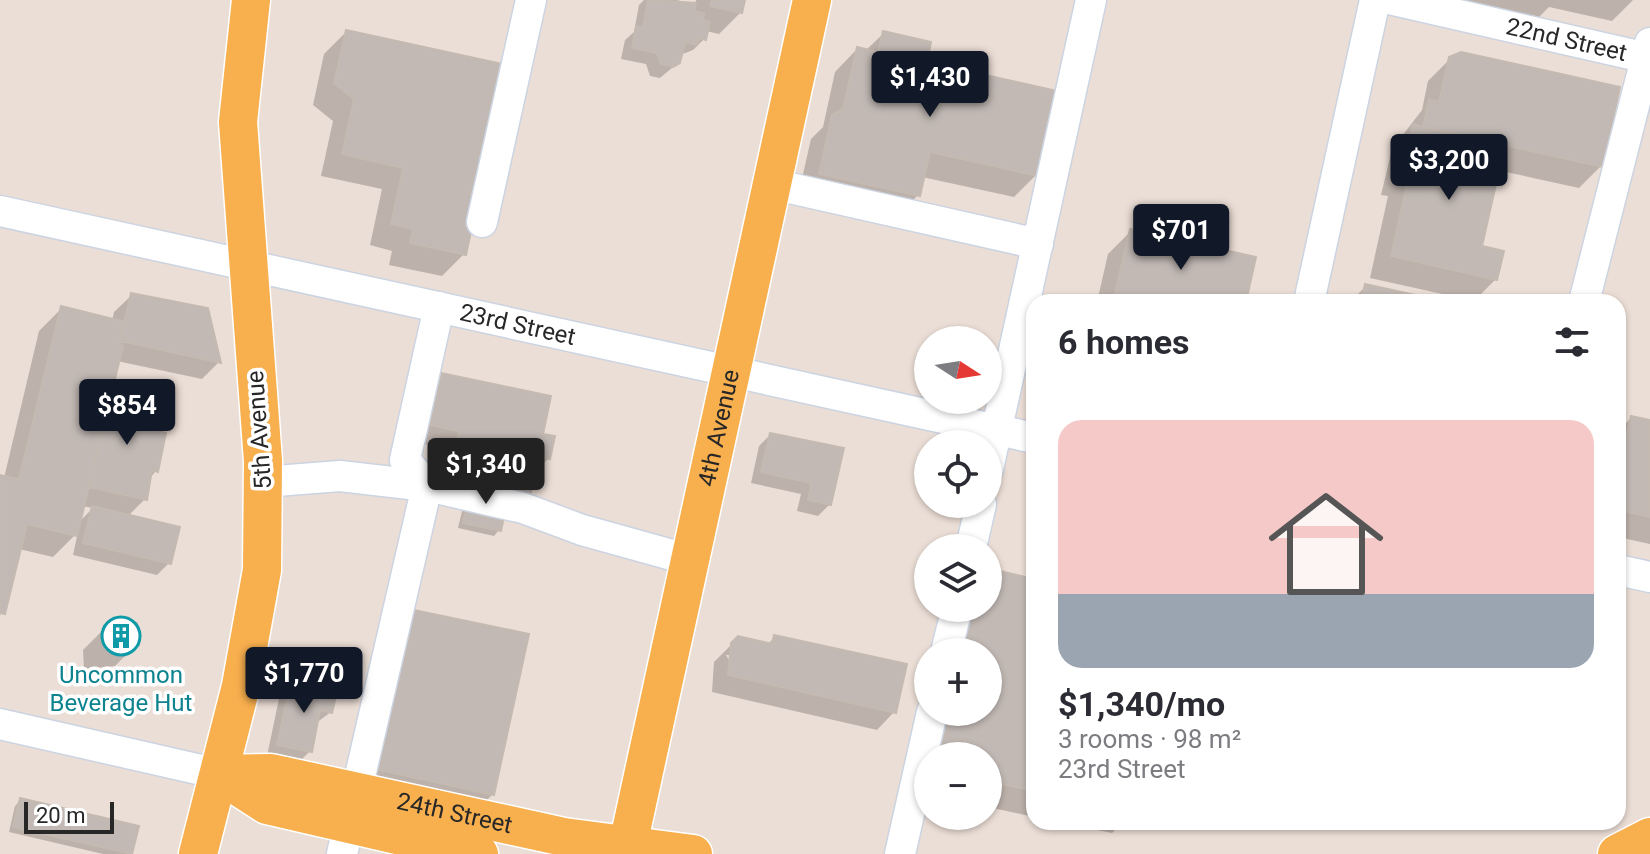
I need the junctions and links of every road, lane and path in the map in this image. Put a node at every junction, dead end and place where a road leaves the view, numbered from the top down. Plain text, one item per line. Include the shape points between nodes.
1 (531, 0) edge
2 (812, 0) edge
3 (1091, 0) edge
4 (1375, 0) edge
5 (1393, 0) edge
6 (248, 1) edge
7 (1648, 51) edge
8 (772, 184) junction
9 (0, 211) edge
10 (482, 222) dead end
11 (1038, 244) junction
12 (250, 265) junction
13 (1027, 294) edge
14 (1311, 294) edge
15 (1586, 294) edge
16 (1026, 298) edge
17 (439, 307) junction
18 (732, 371) junction
19 (997, 429) junction
20 (1026, 436) edge
21 (263, 482) junction
22 (427, 486) junction
23 (690, 560) junction
24 (1626, 572) edge
25 (1650, 577) edge
26 (0, 724) edge
27 (929, 726) edge
28 (219, 774) junction
29 (349, 824) edge
30 (1650, 837) edge
31 (626, 850) edge
32 (198, 854) edge
33 (479, 854) edge
34 (693, 854) edge
35 (900, 854) edge
36 (1617, 854) edge

1 - 10 street
2 - 8 main road, 4th Avenue
3 - 11 street
4 - 14 street
5 - 7 street, 22nd Street
6 - 12 main road, 5th Avenue via 238,122
7 - 15 street
8 - 11 street
8 - 18 main road, 4th Avenue
9 - 12 street, 23rd Street
11 - 13 street
12 - 17 street, 23rd Street
12 - 21 main road, 5th Avenue
16 - 19 street
17 - 18 street, 23rd Street
17 - 22 street via 405,460
18 - 19 street, 23rd Street
18 - 23 main road, 4th Avenue
19 - 20 street, 23rd Street
21 - 22 street via 340,476
21 - 28 main road, 5th Avenue via 262,570
22 - 23 street via 523,508
22 - 29 street
23 - 31 main road, 4th Avenue
24 - 25 street
26 - 28 street, 24th Street
27 - 35 street
28 - 29 main road, 24th Street via 267,805
28 - 32 main road, 5th Avenue
29 - 31 main road, 24th Street via 564,837
29 - 33 main road, 24th Street
30 - 36 main road
31 - 34 main road, 24th Street

